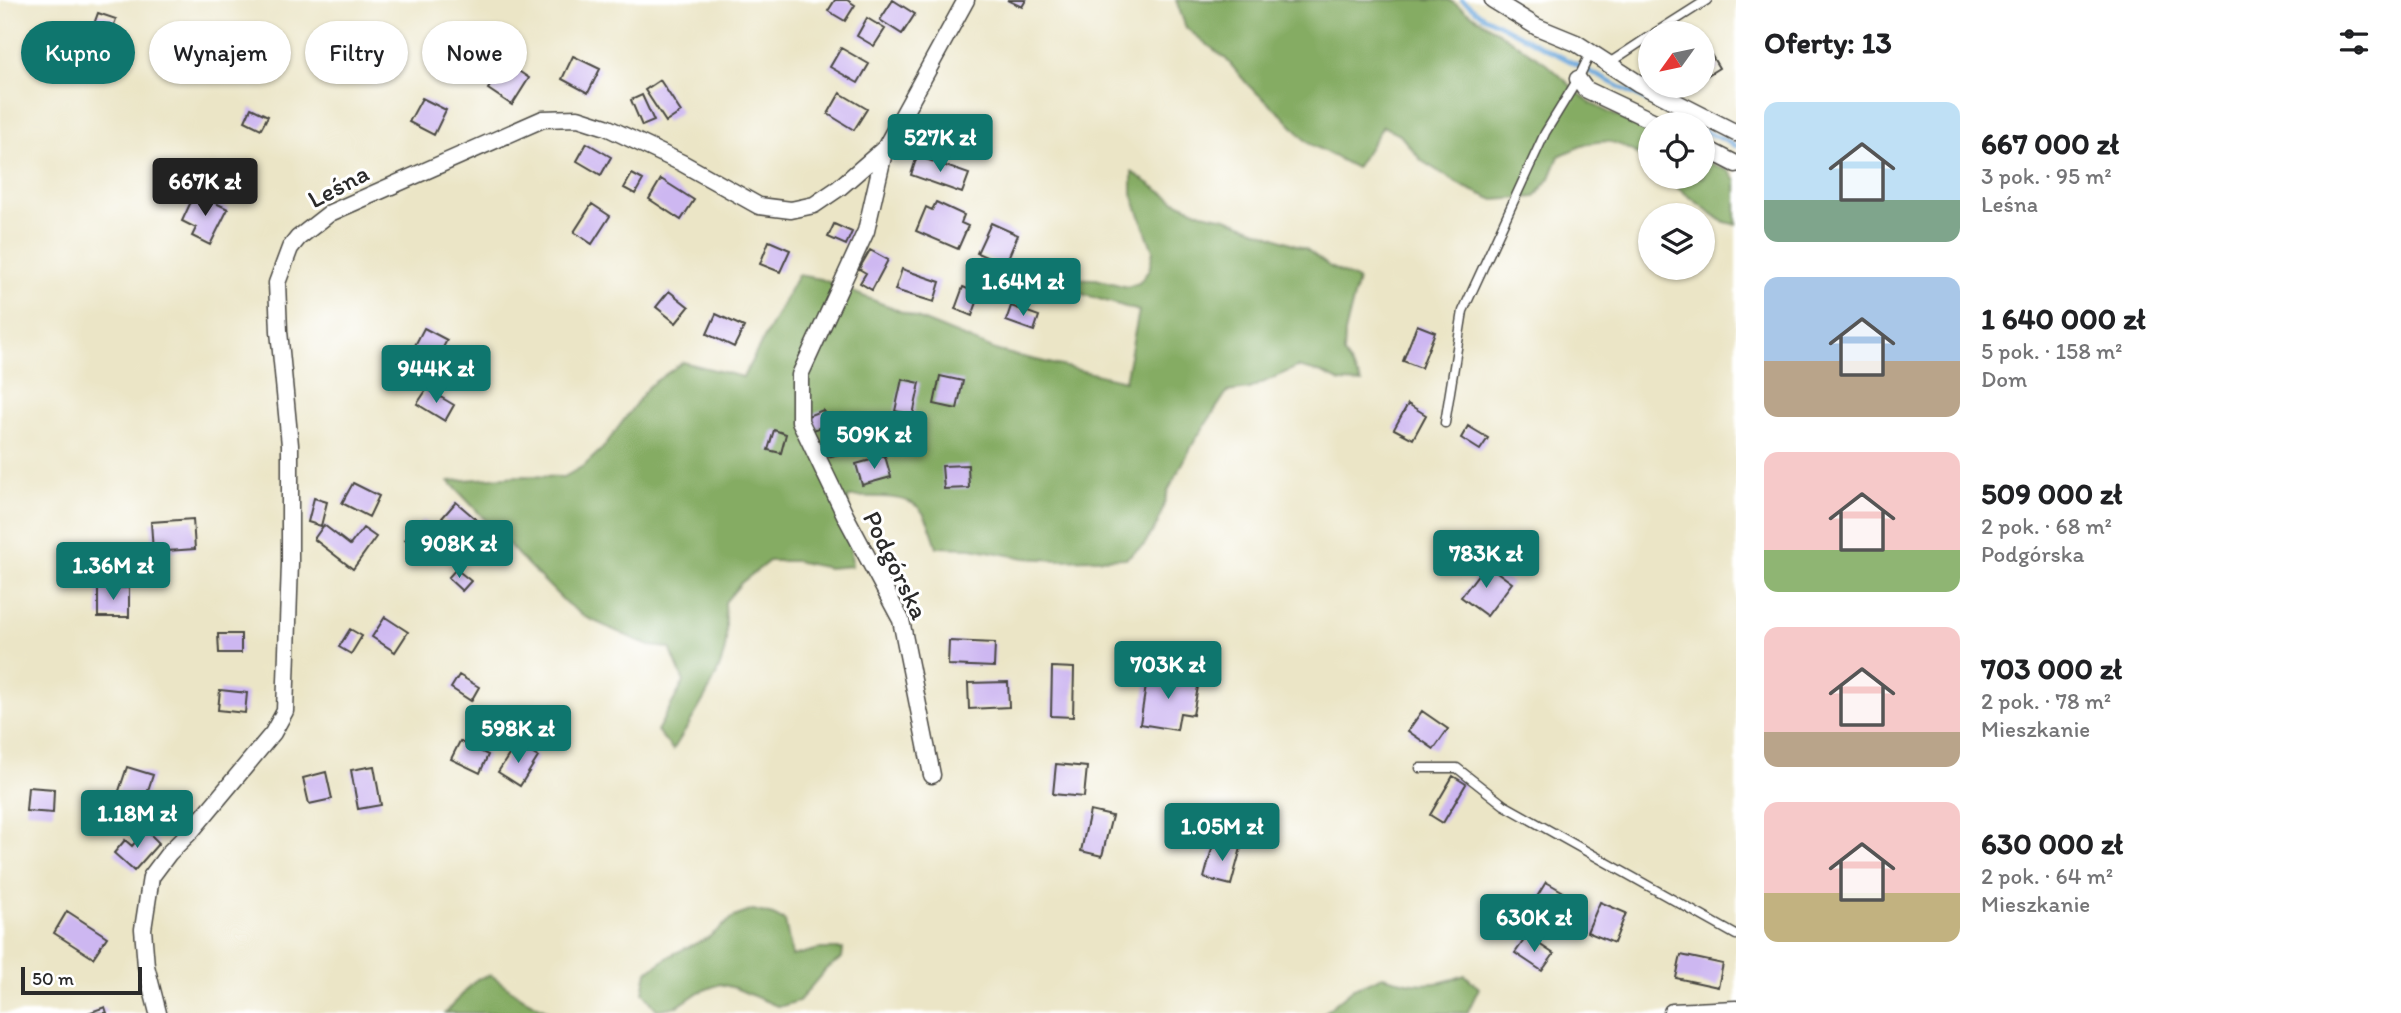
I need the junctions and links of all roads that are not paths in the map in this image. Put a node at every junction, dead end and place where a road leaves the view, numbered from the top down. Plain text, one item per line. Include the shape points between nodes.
1 (966, 0) edge
2 (1493, 0) edge
3 (1707, 0) edge
4 (1674, 21) edge
5 (1638, 44) edge
6 (1590, 55) junction
7 (1609, 63) junction
8 (1578, 79) junction
9 (1638, 114) edge
10 (1736, 133) edge
11 (885, 148) junction
12 (1715, 153) edge
13 (1736, 164) edge
14 (1445, 423) dead end
15 (1420, 768) dead end
16 (932, 775) dead end
17 (1736, 935) edge
18 (1736, 1009) edge
19 (1671, 1012) edge
20 (158, 1013) edge

1 - 11 street, Leśna
2 - 6 street via 1537,27 1576,43
3 - 4 lane
5 - 7 lane
6 - 7 street
6 - 8 lane
7 - 10 street via 1638,83
8 - 9 street via 1585,89
8 - 14 lane via 1545,133 1463,311
11 - 16 street, Podgórska via 866,231 800,375 800,421 901,620
11 - 20 street, Leśna via 814,205 791,210 759,206 606,127 578,118 543,120 330,213 298,238 277,283 290,445 285,711 273,733 151,877 143,929 146,966
12 - 13 street
15 - 17 lane via 1457,768 1504,805
18 - 19 street

